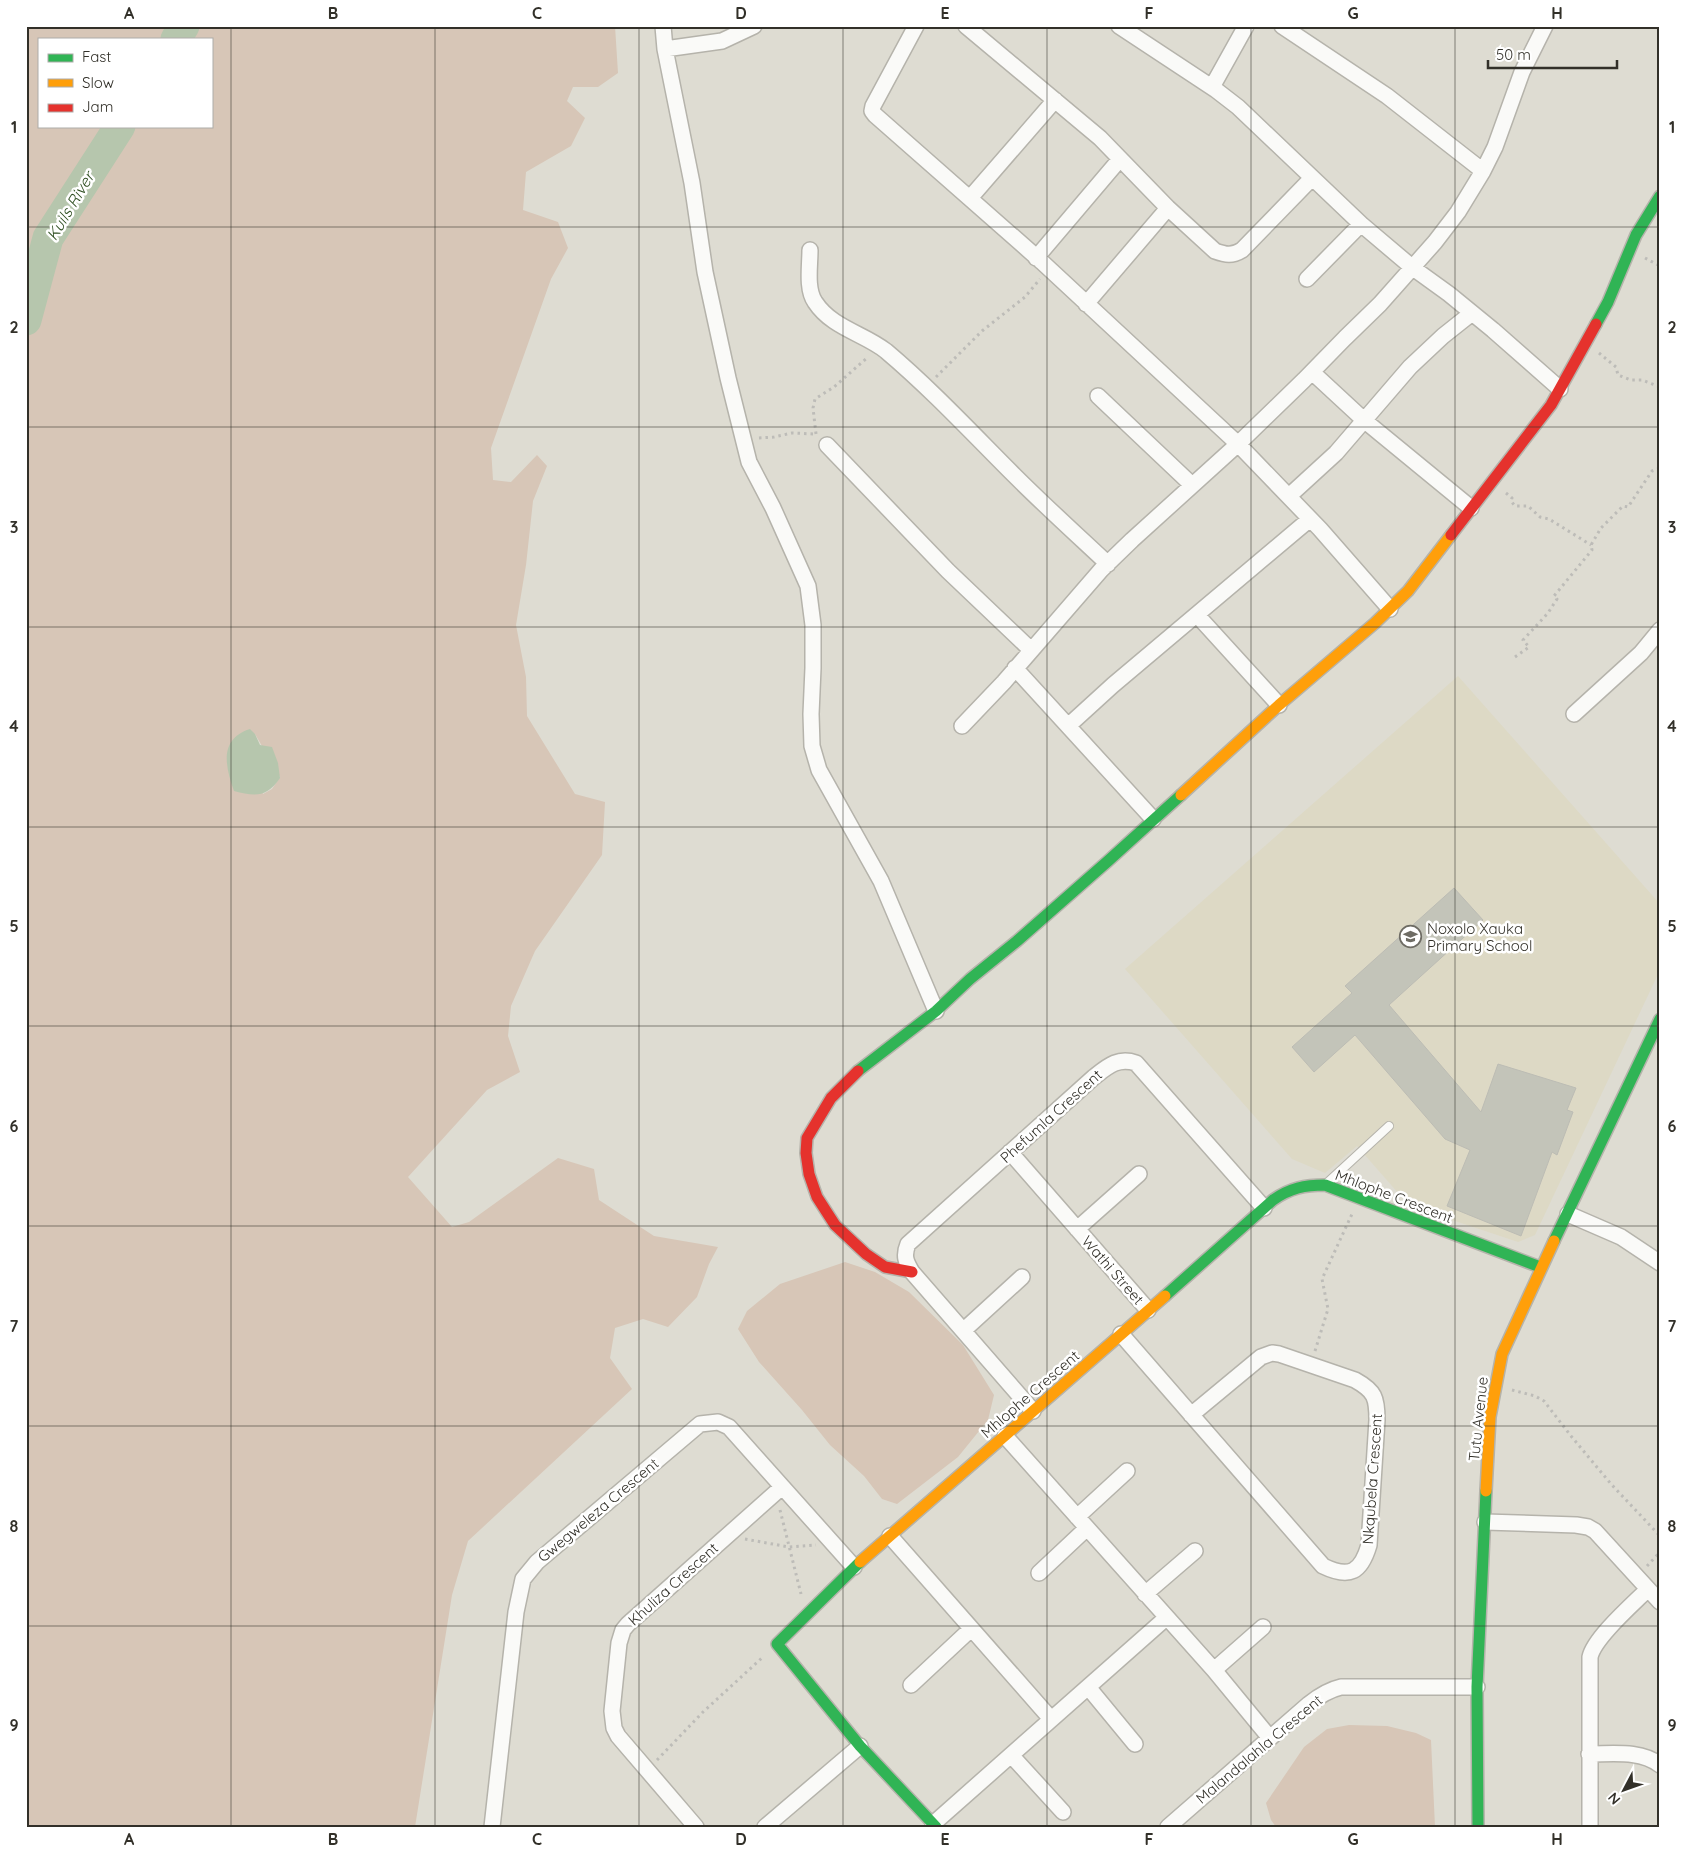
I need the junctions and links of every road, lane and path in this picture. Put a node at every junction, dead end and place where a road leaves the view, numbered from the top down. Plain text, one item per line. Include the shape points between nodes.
1 (663, 26) edge
2 (754, 26) edge
3 (916, 26) edge
4 (966, 26) edge
5 (1119, 26) edge
6 (1246, 26) edge
7 (1282, 26) edge
8 (1545, 26) edge
9 (664, 49) junction
10 (1212, 87) junction
11 (1055, 100) junction
12 (1120, 159) junction
13 (1483, 171) junction
14 (1312, 178) junction
15 (1660, 196) edge
16 (970, 198) junction
17 (1168, 208) junction
18 (1361, 224) junction
19 (810, 250) dead end
20 (1036, 258) junction
21 (1412, 268) junction
22 (1049, 270) junction
23 (1307, 279) dead end
24 (1086, 304) junction
25 (1472, 313) junction
26 (1584, 345) junction
27 (879, 347) junction
28 (1312, 372) junction
29 (1660, 387) edge
30 (926, 388) junction
31 (1560, 389) junction
32 (1098, 396) dead end
33 (1365, 421) junction
34 (816, 434) junction
35 (743, 438) junction
36 (1238, 444) junction
37 (827, 445) joint
38 (1660, 468) edge
39 (1492, 480) junction
40 (1192, 485) junction
41 (1289, 496) junction
42 (1471, 508) junction
43 (1310, 519) junction
44 (1591, 545) junction
45 (1108, 564) junction
46 (1390, 609) junction
47 (1197, 615) junction
48 (1660, 630) edge
49 (1031, 650) junction
50 (1515, 657) dead end
51 (1015, 668) junction
52 (1279, 704) junction
53 (1574, 714) dead end
54 (962, 726) dead end
55 (1068, 726) junction
56 (1153, 819) junction
57 (936, 1011) junction
58 (1660, 1019) edge
59 (1389, 1126) dead end
60 (1010, 1152) junction
61 (1139, 1174) dead end
62 (1325, 1185) junction
63 (1361, 1198) junction
64 (1264, 1208) junction
65 (1568, 1214) junction
66 (1077, 1229) junction
67 (1660, 1263) edge
68 (1540, 1267) junction
69 (912, 1272) junction
70 (1022, 1277) dead end
71 (1148, 1310) junction
72 (964, 1330) junction
73 (1120, 1334) junction
74 (1311, 1365) junction
75 (1506, 1388) dead end
76 (1033, 1411) junction
77 (1191, 1415) junction
78 (1005, 1436) junction
79 (1127, 1471) dead end
80 (779, 1490) junction
81 (1077, 1516) junction
82 (1485, 1522) junction
83 (1087, 1528) junction
84 (727, 1536) junction
85 (890, 1536) junction
86 (1660, 1536) edge
87 (834, 1544) junction
88 (789, 1547) junction
89 (1195, 1551) dead end
90 (854, 1567) junction
91 (1039, 1573) dead end
92 (1648, 1589) junction
93 (1145, 1594) junction
94 (1660, 1602) edge
95 (806, 1614) junction
96 (1166, 1618) junction
97 (1263, 1627) dead end
98 (972, 1629) junction
99 (777, 1644) junction
100 (1214, 1670) junction
101 (911, 1685) dead end
102 (1088, 1687) junction
103 (1477, 1687) junction
104 (1051, 1719) junction
105 (1270, 1738) junction
106 (1135, 1744) dead end
107 (860, 1746) junction
108 (1589, 1754) junction
109 (1011, 1755) junction
110 (1660, 1765) edge
111 (647, 1770) junction
112 (1063, 1812) dead end
113 (772, 1824) edge
114 (1177, 1824) edge
115 (934, 1825) edge
116 (492, 1827) edge
117 (696, 1827) edge
118 (1478, 1827) edge
119 (1590, 1827) edge

1 - 9 street
2 - 9 street via 722,41
3 - 16 street via 872,111
4 - 11 street
5 - 10 street
6 - 10 street
7 - 13 street via 1387,96
8 - 13 street via 1522,72
9 - 35 street via 692,183 705,272
10 - 14 street via 1263,130
11 - 12 street
11 - 16 street
12 - 17 street
12 - 20 street
13 - 21 street via 1458,212
14 - 17 street via 1234,255 1224,255 1207,245
14 - 18 street
15 - 26 street via 1636,235 1608,302
16 - 20 street
17 - 24 street
18 - 21 street
18 - 23 street
19 - 27 street via 813,300 835,323
20 - 22 street
21 - 25 street
21 - 28 street
22 - 24 street
22 - 30 path via 1025,297 982,330
24 - 36 street
25 - 31 street
25 - 33 street via 1410,367
26 - 29 path via 1610,360 1618,375
26 - 31 street
27 - 30 street
27 - 34 path via 834,387 815,399
28 - 33 street
28 - 36 street
30 - 45 street
31 - 39 street
32 - 40 street
33 - 41 street
33 - 42 street
34 - 35 path
34 - 37 path
35 - 57 street via 750,462 808,586 813,625 812,746 819,770 881,881
36 - 40 street
36 - 41 street
37 - 49 street via 948,571
38 - 44 path via 1652,471 1628,507 1623,506 1601,528
39 - 42 street
39 - 44 path via 1512,498 1515,506 1528,506 1540,517 1549,519
40 - 45 street
41 - 43 street
42 - 46 street via 1408,591
43 - 46 street
43 - 47 street
44 - 50 path via 1592,550 1554,596 1557,599 1548,613 1522,640 1529,647
45 - 49 street
46 - 52 street
47 - 52 street
47 - 55 street
48 - 53 street via 1641,653
49 - 51 street
51 - 54 street
51 - 55 street
52 - 56 street
55 - 56 street
56 - 57 street
57 - 69 street via 862,1067 831,1098 807,1138 809,1174 817,1197 835,1225 885,1267
58 - 65 street, Tutu Avenue
59 - 62 lane
60 - 64 street, Phefumla Crescent via 1112,1063 1130,1061 1141,1067
60 - 66 street, Wathi Street
60 - 69 street, Phefumla Crescent via 908,1244 904,1253
61 - 66 street, Wathi Street
62 - 63 street, Mhlophe Crescent
62 - 64 street, Mhlophe Crescent via 1291,1188
63 - 68 street, Mhlophe Crescent
63 - 74 path via 1322,1279 1328,1309
64 - 71 street, Mhlophe Crescent
65 - 67 street via 1621,1237
65 - 68 street, Tutu Avenue
66 - 71 street, Wathi Street
68 - 82 street, Tutu Avenue via 1509,1335 1497,1375 1490,1417
69 - 72 street, Phefumla Crescent
70 - 72 street
71 - 73 street, Mhlophe Crescent
72 - 76 street, Phefumla Crescent
73 - 76 street, Mhlophe Crescent
73 - 77 street, Nkqubela Crescent
74 - 77 street, Nkqubela Crescent via 1279,1354 1266,1354
74 - 77 street, Nkqubela Crescent via 1365,1385 1377,1404 1369,1545 1362,1564 1350,1572 1335,1572 1323,1566
75 - 86 path via 1544,1401 1611,1484
76 - 78 street, Mhlophe Crescent
78 - 81 street
78 - 85 street, Mhlophe Crescent
79 - 81 street
80 - 84 street, Khuliza Crescent
80 - 87 street, Gwegweleza Crescent
80 - 88 path
80 - 116 street, Gwegweleza Crescent via 729,1427 718,1422 703,1423 528,1571 520,1589 516,1612
81 - 83 street
82 - 92 street via 1588,1528 1595,1531
82 - 103 street, Tutu Avenue
83 - 91 street
83 - 93 street
84 - 88 path
84 - 111 street, Khuliza Crescent via 628,1624 621,1636 612,1711 614,1728
85 - 90 street, Mhlophe Crescent
85 - 98 street
87 - 88 path
87 - 90 street, Gwegweleza Crescent
88 - 95 path
89 - 93 street
90 - 95 street, Mhlophe Crescent
92 - 94 street
92 - 108 street via 1591,1650
93 - 96 street
95 - 99 street, Mhlophe Crescent
96 - 100 street
96 - 102 street
97 - 100 street
98 - 101 street
98 - 104 street
99 - 107 street
99 - 111 path via 703,1712
100 - 105 street
102 - 104 street
102 - 106 street
103 - 105 street, Malandalahla Crescent via 1331,1689
103 - 118 street, Tutu Avenue
104 - 109 street
105 - 114 street, Malandalahla Crescent
107 - 113 street
107 - 115 street
108 - 110 street via 1638,1755
108 - 119 street
109 - 112 street
109 - 115 street
111 - 117 street, Khuliza Crescent

